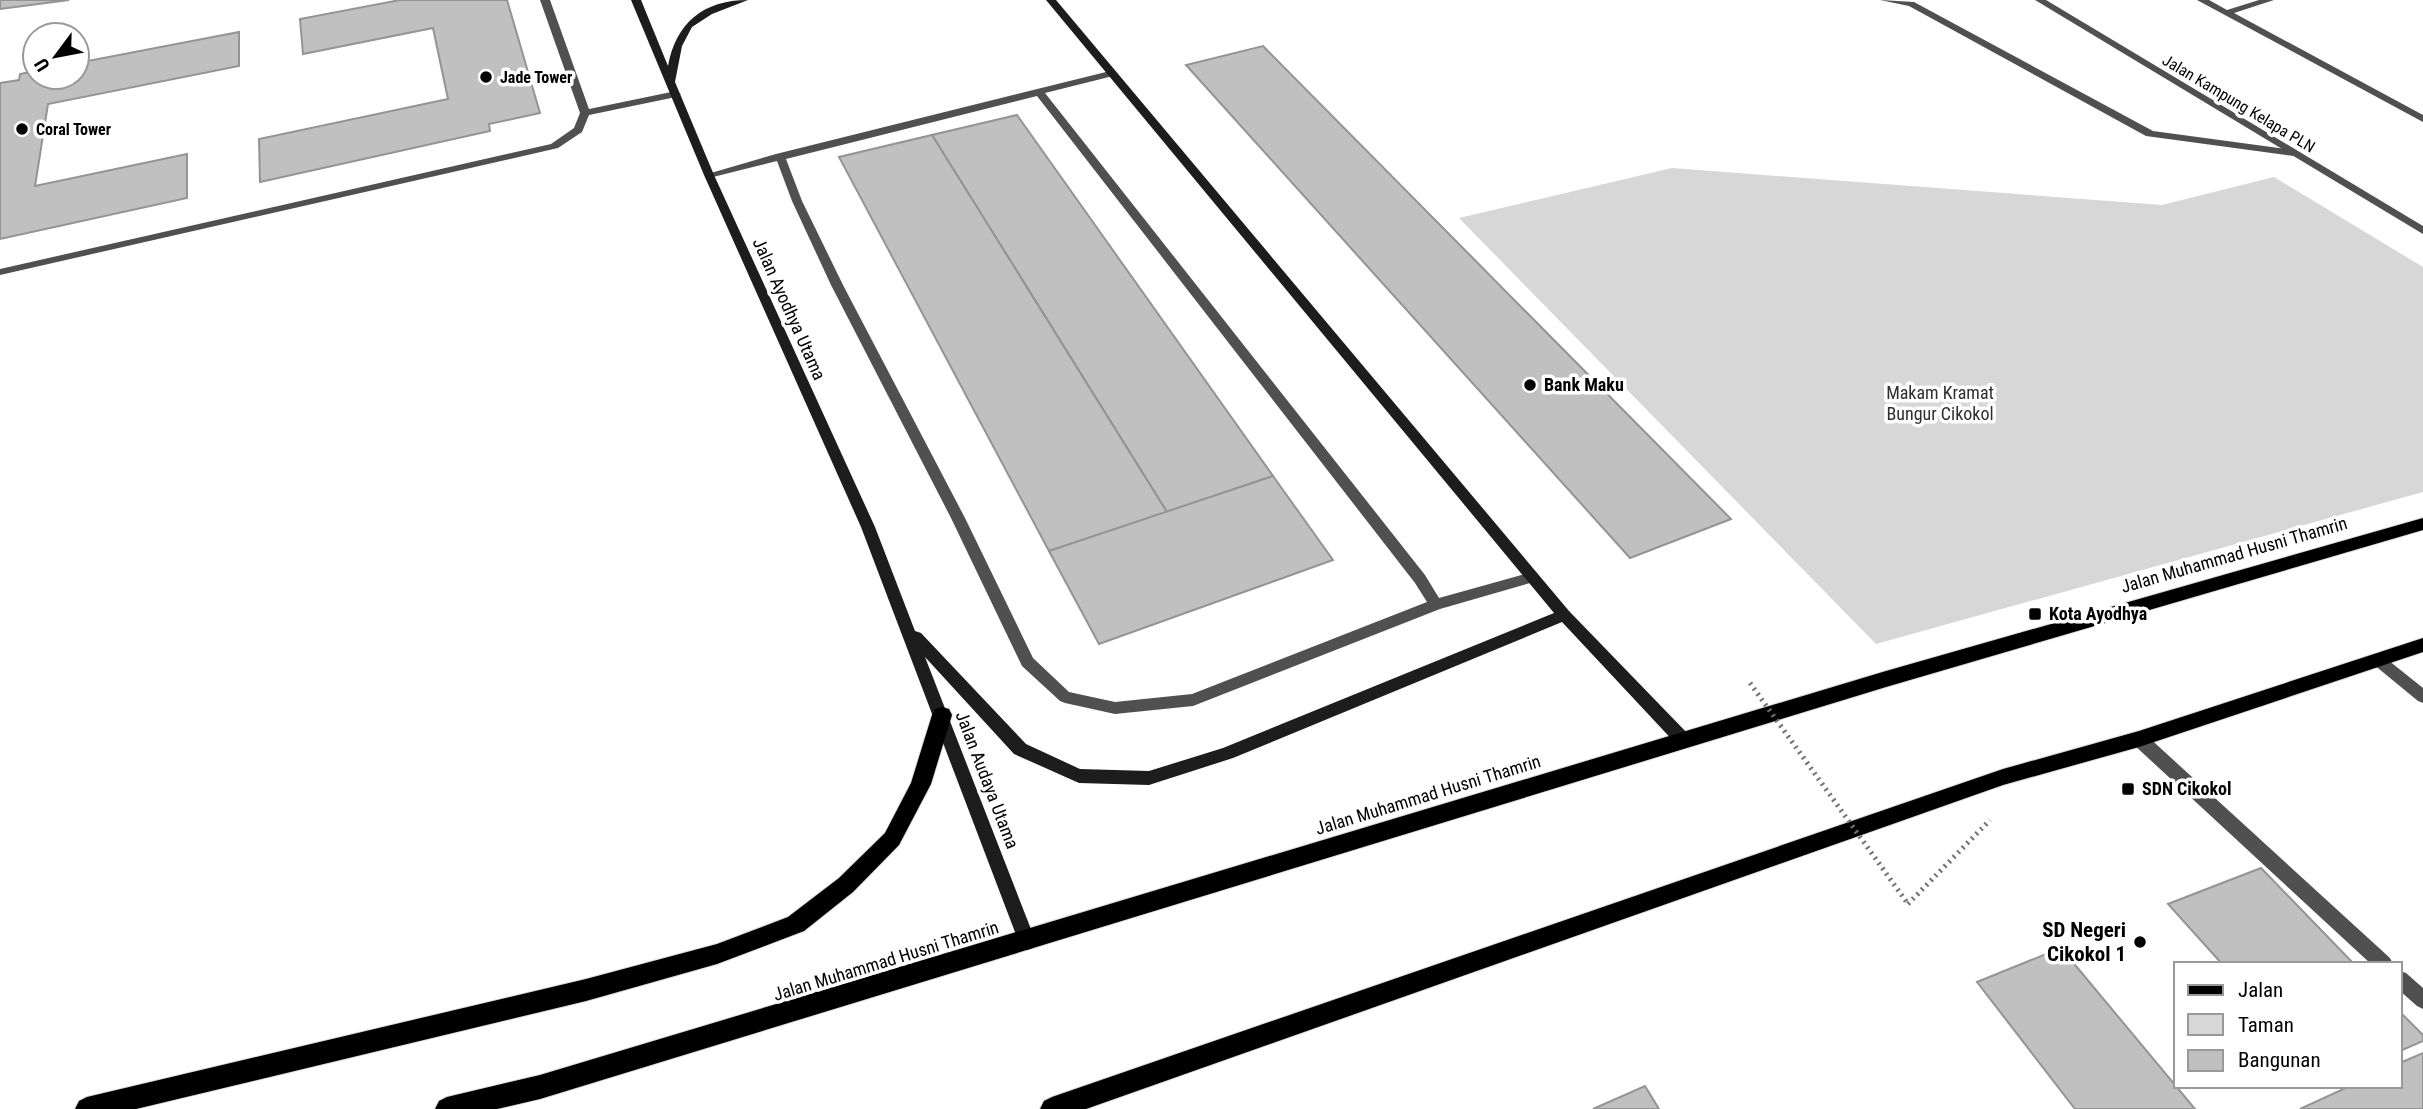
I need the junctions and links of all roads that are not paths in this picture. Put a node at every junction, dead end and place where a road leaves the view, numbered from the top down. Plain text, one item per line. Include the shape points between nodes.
1 (545, 0) edge
2 (636, 0) edge
3 (743, 0) edge
4 (1051, 0) edge
5 (1885, 0) edge
6 (2040, 0) edge
7 (2202, 0) edge
8 (2269, 0) edge
9 (2225, 13) junction
10 (1110, 74) junction
11 (673, 88) junction
12 (1039, 92) junction
13 (585, 113) junction
14 (2423, 119) edge
15 (2294, 153) junction
16 (780, 156) junction
17 (709, 175) junction
18 (2423, 231) edge
19 (0, 272) edge
20 (2423, 524) edge
21 (1532, 577) junction
22 (1436, 604) junction
23 (1564, 615) junction
24 (910, 631) junction
25 (2423, 645) edge
26 (2378, 660) junction
27 (2423, 697) edge
28 (942, 715) junction
29 (2139, 739) junction
30 (1684, 741) junction
31 (1027, 942) junction
32 (2382, 962) edge
33 (2402, 981) edge
34 (2423, 1000) edge
35 (87, 1109) edge
36 (447, 1109) edge
37 (1052, 1109) edge

1 - 13 street
2 - 11 street, Jalan Ayodhya Utama
3 - 11 street via 688,24 678,37
4 - 10 street
5 - 15 street via 1911,4 2150,134
6 - 15 street, Jalan Kampung Kelapa PLN
7 - 9 street
8 - 9 street
9 - 14 street
10 - 12 street
10 - 21 street
11 - 13 street
11 - 17 street, Jalan Ayodhya Utama
12 - 16 street
12 - 22 street
13 - 19 street via 578,130 554,146
15 - 18 street, Jalan Kampung Kelapa PLN
16 - 17 street
16 - 22 street via 837,285 1027,662 1065,697 1115,708 1193,700
17 - 24 street, Jalan Ayodhya Utama via 868,527
20 - 30 main road, Jalan Muhammad Husni Thamrin via 1886,678
21 - 22 street
21 - 23 street
23 - 24 street via 1227,753 1149,778 1079,776 1020,749
23 - 30 street
24 - 28 street, Jalan Audaya Utama
25 - 26 main road
26 - 27 street
26 - 29 main road
28 - 31 street, Jalan Audaya Utama
28 - 35 main road via 921,784 892,839 846,885 796,925 717,954 586,990
29 - 32 street
29 - 37 main road via 2003,777
30 - 31 main road, Jalan Muhammad Husni Thamrin
31 - 36 main road, Jalan Muhammad Husni Thamrin via 540,1087
33 - 34 street

